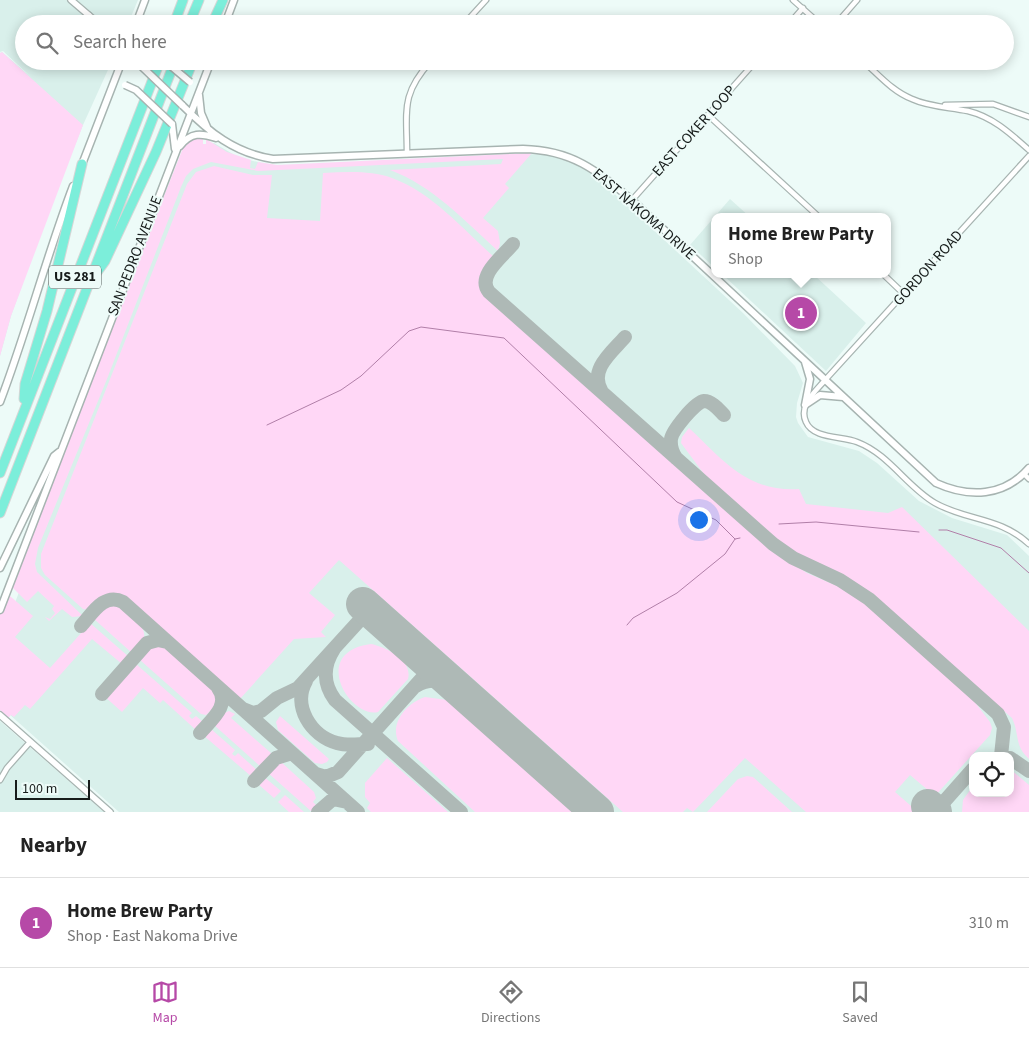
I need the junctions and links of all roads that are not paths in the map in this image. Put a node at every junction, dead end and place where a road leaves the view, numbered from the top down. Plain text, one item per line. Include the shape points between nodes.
1 (71, 0) edge
2 (146, 0) edge
3 (183, 0) edge
4 (199, 0) edge
5 (223, 0) edge
6 (234, 0) edge
7 (486, 0) edge
8 (793, 0) edge
9 (857, 0) edge
10 (78, 3) edge
11 (803, 8) junction
12 (89, 15) edge
13 (140, 15) edge
14 (177, 15) edge
15 (193, 15) edge
16 (216, 15) edge
17 (228, 15) edge
18 (472, 15) edge
19 (797, 15) edge
20 (810, 15) edge
21 (844, 15) edge
22 (118, 70) edge
23 (146, 70) edge
24 (156, 70) edge
25 (172, 70) edge
26 (176, 70) edge
27 (189, 70) edge
28 (207, 70) edge
29 (425, 70) edge
30 (748, 70) edge
31 (873, 70) edge
32 (205, 76) junction
33 (200, 90) junction
34 (110, 93) junction
35 (938, 106) junction
36 (191, 114) junction
37 (708, 115) junction
38 (1029, 116) edge
39 (208, 130) junction
40 (219, 139) junction
41 (1029, 150) edge
42 (176, 153) junction
43 (407, 154) junction
44 (1029, 156) edge
45 (82, 164) junction
46 (632, 200) junction
47 (815, 213) edge
48 (711, 273) edge
49 (716, 278) edge
50 (886, 278) edge
51 (88, 285) junction
52 (905, 295) junction
53 (805, 360) junction
54 (826, 379) junction
55 (844, 397) junction
56 (0, 402) edge
57 (805, 405) junction
58 (22, 412) junction
59 (59, 452) junction
60 (1029, 468) edge
61 (0, 473) edge
62 (1026, 476) edge
63 (0, 513) edge
64 (1029, 544) edge
65 (0, 568) edge
66 (0, 610) edge
67 (0, 715) edge
68 (30, 742) junction
69 (0, 780) edge
70 (110, 812) edge

1 - 10 street
2 - 13 main road
3 - 14 highway
4 - 15 highway
5 - 16 highway
6 - 17 main road
7 - 18 street
8 - 11 street
9 - 21 street
10 - 12 street
11 - 19 street
11 - 20 street
22 - 34 main road
23 - 36 main road, EAST NAKOMA DRIVE, bridge
24 - 58 highway, US 281
25 - 51 highway, US 281
26 - 32 main road, bridge via 190,82 197,82
27 - 51 highway via 156,152 105,261
28 - 32 main road, SAN PEDRO AVENUE
29 - 43 street via 410,91
30 - 37 street, EAST COKER LOOP
31 - 35 street via 898,92 913,100
32 - 33 main road, SAN PEDRO AVENUE
33 - 36 main road, SAN PEDRO AVENUE
33 - 39 main road via 200,108
34 - 42 main road, bridge via 125,85 136,90 172,124
34 - 45 main road
35 - 38 street via 993,104
35 - 41 street via 970,111 988,118
36 - 39 main road, EAST NAKOMA DRIVE
36 - 42 main road, SAN PEDRO AVENUE
37 - 46 street, EAST COKER LOOP
37 - 47 street
39 - 40 main road, EAST NAKOMA DRIVE
40 - 42 main road via 194,134
40 - 43 main road, EAST NAKOMA DRIVE via 241,151 273,159
42 - 59 main road, SAN PEDRO AVENUE
43 - 46 main road, EAST NAKOMA DRIVE via 548,150 582,162
44 - 52 street, GORDON ROAD
45 - 56 main road via 51,244 26,330
45 - 58 highway via 47,310 25,384
46 - 48 main road, EAST NAKOMA DRIVE
49 - 53 main road, EAST NAKOMA DRIVE
50 - 52 street
51 - 63 highway, US 281
52 - 54 street, GORDON ROAD
53 - 54 main road, EAST NAKOMA DRIVE
53 - 57 main road via 810,378
54 - 55 main road, EAST NAKOMA DRIVE
54 - 57 street, GORDON ROAD
55 - 57 main road via 820,395
55 - 62 main road, EAST NAKOMA DRIVE via 936,483 976,494
57 - 64 street via 806,422 814,431 868,447 935,503 954,512 1003,525
58 - 61 highway, US 281
59 - 65 main road, SAN PEDRO AVENUE via 54,456
59 - 66 main road, SAN PEDRO AVENUE
60 - 62 main road, EAST NAKOMA DRIVE
67 - 68 street
68 - 69 street
68 - 70 street

